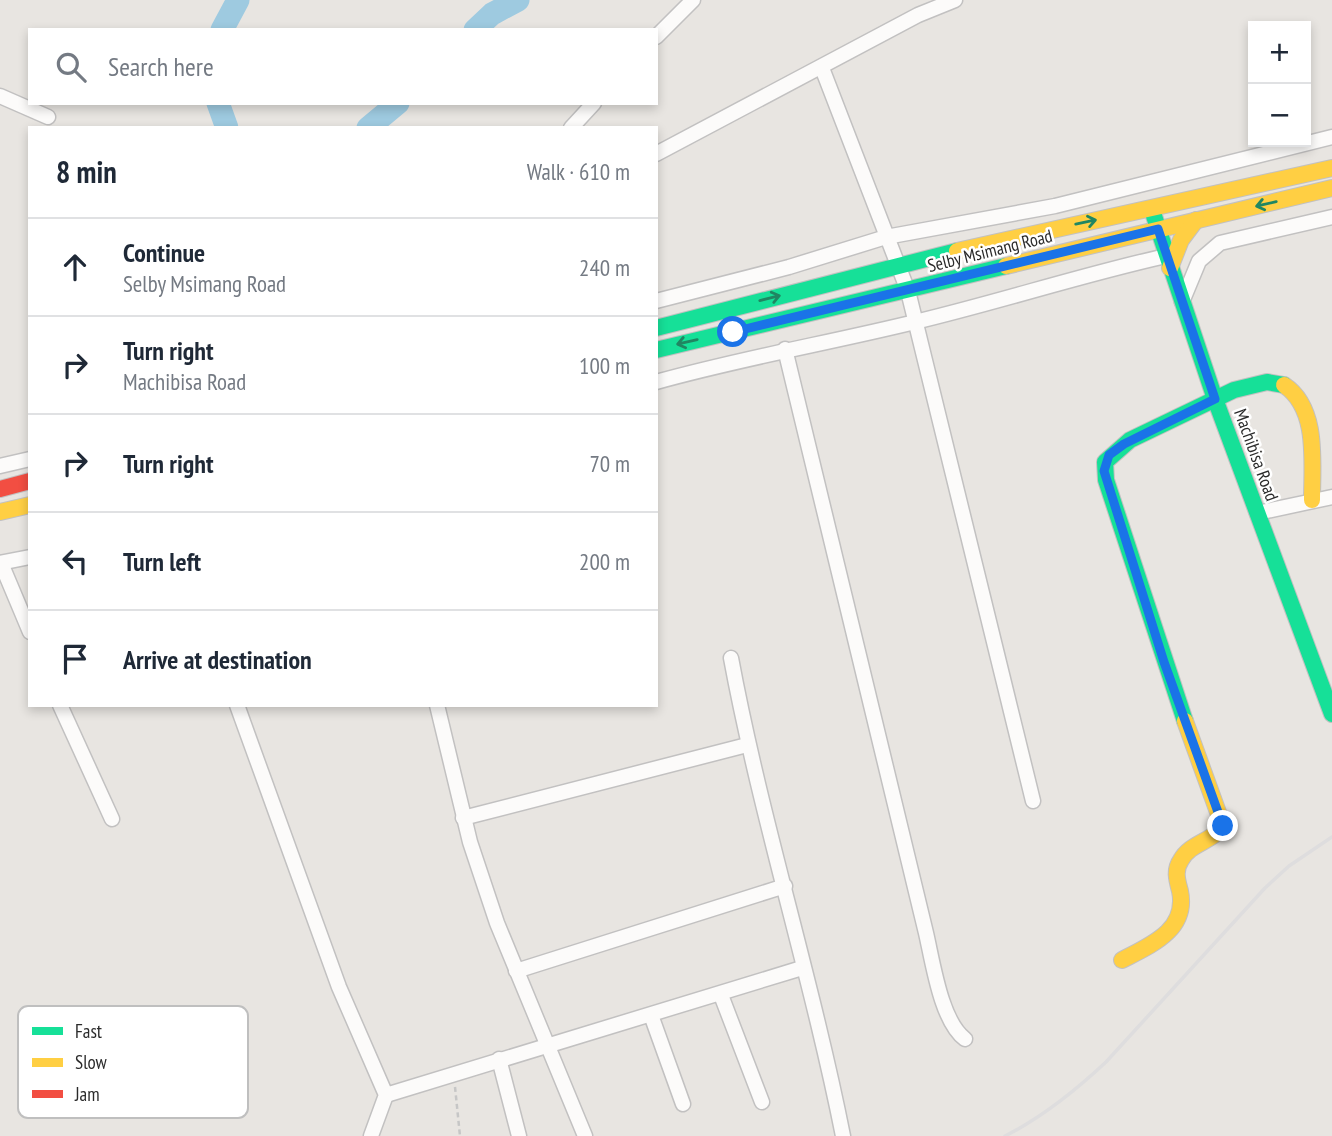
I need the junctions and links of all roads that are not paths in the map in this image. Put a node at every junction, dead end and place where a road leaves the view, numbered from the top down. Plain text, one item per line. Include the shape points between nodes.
1 (692, 0) edge
2 (955, 0) edge
3 (658, 35) edge
4 (822, 68) junction
5 (0, 96) edge
6 (592, 105) edge
7 (48, 117) dead end
8 (573, 126) edge
9 (1332, 136) edge
10 (658, 153) edge
11 (1332, 168) edge
12 (1332, 188) edge
13 (1151, 208) junction
14 (1332, 217) edge
15 (1196, 220) junction
16 (1158, 229) junction
17 (886, 237) junction
18 (1168, 262) junction
19 (897, 264) junction
20 (908, 291) junction
21 (658, 300) edge
22 (1181, 303) junction
23 (917, 322) junction
24 (658, 327) edge
25 (785, 349) junction
26 (658, 350) edge
27 (658, 381) edge
28 (1215, 399) junction
29 (28, 459) edge
30 (0, 466) edge
31 (28, 482) edge
32 (0, 489) edge
33 (1332, 497) edge
34 (1312, 500) junction
35 (28, 505) edge
36 (0, 512) edge
37 (1257, 513) junction
38 (28, 557) edge
39 (0, 563) edge
40 (28, 627) edge
41 (731, 658) dead end
42 (61, 707) edge
43 (238, 707) edge
44 (438, 707) edge
45 (1332, 714) edge
46 (747, 745) junction
47 (1033, 801) dead end
48 (463, 818) junction
49 (113, 819) dead end
50 (785, 886) junction
51 (1122, 960) dead end
52 (802, 968) junction
53 (516, 971) junction
54 (721, 995) junction
55 (651, 1015) junction
56 (965, 1039) dead end
57 (549, 1044) junction
58 (499, 1059) junction
59 (386, 1095) junction
60 (762, 1102) dead end
61 (683, 1104) dead end
62 (371, 1136) edge
63 (519, 1136) edge
64 (585, 1136) edge
65 (843, 1136) edge

1 - 3 street
2 - 4 street
4 - 10 street
4 - 17 street
5 - 7 street
6 - 8 street
9 - 17 street via 1055,206
11 - 13 main road, Selby Msimang Road
12 -> 15 main road, Selby Msimang Road
13 - 16 main road, Machibisa Road
19 -> 13 main road, Selby Msimang Road
14 - 22 street via 1220,243 1199,261
15 - 16 main road, Selby Msimang Road
15 - 18 main road
16 - 18 main road, Machibisa Road
16 - 20 main road, Selby Msimang Road
17 - 19 street
17 - 21 street
18 - 22 main road, Machibisa Road
18 - 23 street via 1098,271
19 - 20 street
24 -> 19 main road, Selby Msimang Road
20 - 23 street
20 -> 26 main road, Selby Msimang Road
22 - 28 main road, Machibisa Road
23 - 25 street
23 - 47 street
25 - 27 street
25 - 56 street via 932,959 949,1017
28 - 34 main road via 1242,387 1269,383 1283,385 1300,399 1307,410 1312,447
28 - 37 main road, Machibisa Road
28 - 51 main road via 1124,444 1105,462 1106,480 1164,662 1223,826 1187,849 1178,863 1175,881 1182,913 1175,926
29 - 30 street
31 - 32 main road
33 - 34 street
34 - 37 street
35 - 36 main road
37 - 45 main road, Machibisa Road
38 - 39 street
39 - 40 street
41 - 46 street
42 - 49 street
43 - 59 street via 339,986
44 - 48 street
46 - 48 street
46 - 50 street
48 - 53 street
50 - 52 street
50 - 53 street
52 - 54 street
52 - 65 street
53 - 57 street
54 - 55 street
54 - 60 street
55 - 57 street
55 - 61 street
57 - 58 street
57 - 64 street
58 - 59 street
58 - 63 street
59 - 62 street

